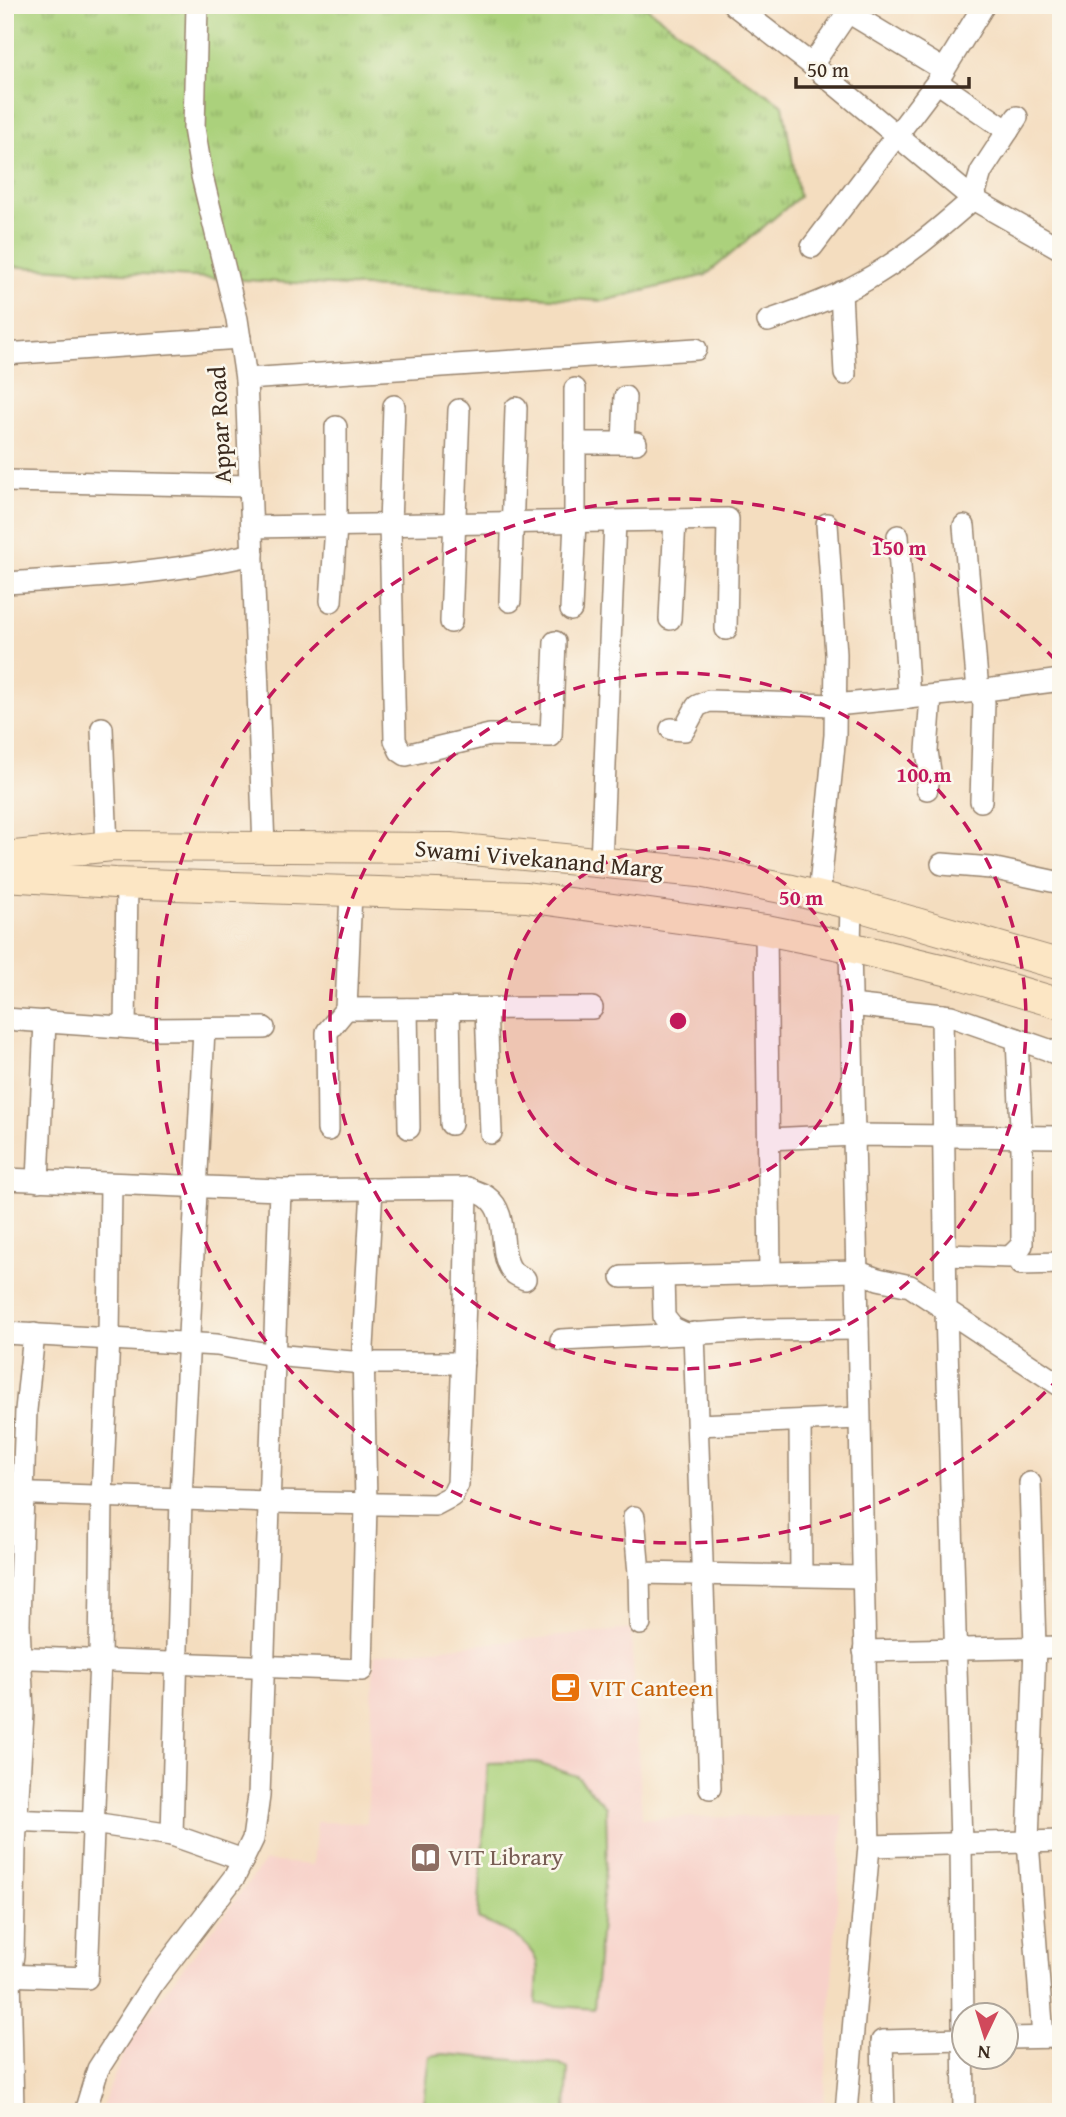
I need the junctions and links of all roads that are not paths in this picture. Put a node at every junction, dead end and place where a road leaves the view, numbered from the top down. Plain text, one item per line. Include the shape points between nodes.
1 (197, 5) edge
2 (734, 5) edge
3 (984, 5) edge
4 (851, 9) edge
5 (812, 65) junction
6 (941, 76) junction
7 (898, 136) junction
8 (973, 199) junction
9 (812, 247) dead end
10 (1061, 249) edge
11 (841, 292) junction
12 (768, 321) dead end
13 (240, 338) junction
14 (696, 349) dead end
15 (5, 354) edge
16 (845, 374) dead end
17 (246, 379) junction
18 (575, 389) dead end
19 (625, 397) dead end
20 (394, 406) dead end
21 (516, 408) dead end
22 (459, 410) dead end
23 (336, 427) dead end
24 (575, 443) junction
25 (5, 481) edge
26 (250, 486) junction
27 (675, 520) junction
28 (575, 521) junction
29 (615, 521) junction
30 (456, 523) junction
31 (513, 523) junction
32 (827, 524) dead end
33 (390, 525) junction
34 (336, 526) junction
35 (964, 526) dead end
36 (252, 527) junction
37 (898, 536) dead end
38 (253, 555) junction
39 (5, 583) edge
40 (331, 601) dead end
41 (510, 601) dead end
42 (571, 610) dead end
43 (670, 619) dead end
44 (451, 622) dead end
45 (726, 629) dead end
46 (555, 642) dead end
47 (1061, 680) edge
48 (978, 691) junction
49 (931, 696) junction
50 (909, 698) junction
51 (835, 705) junction
52 (102, 728) dead end
53 (671, 729) dead end
54 (927, 789) dead end
55 (981, 801) dead end
56 (107, 846) junction
57 (264, 847) junction
58 (5, 857) edge
59 (601, 863) junction
60 (942, 864) dead end
61 (5, 876) edge
62 (127, 883) junction
63 (1061, 883) edge
64 (351, 892) junction
65 (819, 896) junction
66 (851, 904) junction
67 (766, 930) junction
68 (850, 947) junction
69 (1061, 965) edge
70 (1061, 1004) edge
71 (851, 1005) junction
72 (592, 1008) dead end
73 (346, 1009) junction
74 (407, 1009) junction
75 (449, 1009) junction
76 (486, 1009) junction
77 (942, 1015) junction
78 (5, 1019) edge
79 (45, 1021) junction
80 (125, 1027) junction
81 (264, 1028) dead end
82 (204, 1029) junction
83 (1017, 1039) junction
84 (1061, 1056) edge
85 (451, 1124) dead end
86 (409, 1128) dead end
87 (328, 1130) dead end
88 (491, 1133) dead end
89 (854, 1135) junction
90 (943, 1136) junction
91 (1021, 1137) junction
92 (1061, 1137) edge
93 (768, 1139) junction
94 (5, 1180) edge
95 (38, 1181) junction
96 (111, 1184) junction
97 (196, 1187) junction
98 (467, 1188) junction
99 (372, 1189) junction
100 (280, 1190) junction
101 (946, 1255) junction
102 (1061, 1263) edge
103 (1021, 1264) dead end
104 (856, 1270) junction
105 (770, 1272) junction
106 (663, 1276) junction
107 (622, 1277) dead end
108 (524, 1279) dead end
109 (946, 1310) junction
110 (858, 1329) junction
111 (5, 1333) edge
112 (34, 1334) junction
113 (690, 1334) junction
114 (108, 1338) junction
115 (561, 1340) dead end
116 (189, 1343) junction
117 (274, 1355) junction
118 (363, 1363) junction
119 (463, 1363) junction
120 (1061, 1386) edge
121 (859, 1418) junction
122 (800, 1421) junction
123 (698, 1424) junction
124 (1030, 1483) dead end
125 (14, 1494) edge
126 (102, 1496) junction
127 (181, 1499) junction
128 (269, 1502) junction
129 (366, 1504) junction
130 (634, 1517) dead end
131 (703, 1572) junction
132 (639, 1573) junction
133 (801, 1576) junction
134 (863, 1577) junction
135 (640, 1624) dead end
136 (1035, 1647) junction
137 (1061, 1647) edge
138 (956, 1648) junction
139 (864, 1651) junction
140 (13, 1657) edge
141 (100, 1661) junction
142 (177, 1663) junction
143 (264, 1666) junction
144 (710, 1788) dead end
145 (11, 1820) edge
146 (93, 1824) junction
147 (172, 1835) junction
148 (1061, 1841) edge
149 (1028, 1842) junction
150 (961, 1844) junction
151 (869, 1846) junction
152 (243, 1860) junction
153 (8, 1975) edge
154 (963, 2002) edge
155 (1052, 2037) edge
156 (1020, 2038) edge
157 (950, 2039) edge
158 (964, 2072) edge
159 (13, 2112) edge
160 (85, 2112) edge
161 (846, 2112) edge
162 (884, 2112) edge
163 (964, 2112) edge

1 - 13 street, Appar Road via 194,128
2 - 5 street
3 - 6 street
4 - 5 street
4 - 6 street
5 - 7 street
6 - 7 street
6 - 8 street via 1013,124 981,172
7 - 8 street
7 - 9 street
8 - 10 street
8 - 11 street via 926,241
11 - 12 street
11 - 16 street
13 - 15 street
13 - 17 street, Appar Road
14 - 17 street
17 - 26 street, Appar Road
18 - 24 street
19 - 24 street via 629,443
20 - 33 street
21 - 31 street
22 - 30 street
23 - 34 street
24 - 28 street
25 - 26 street
26 - 36 street, Appar Road
27 - 29 street
27 - 43 street
27 - 45 street via 728,519
28 - 29 street
28 - 31 street
28 - 42 street
29 - 59 street
30 - 31 street
30 - 33 street
30 - 44 street
31 - 41 street
32 - 51 street
33 - 34 street
33 - 46 street via 395,740 402,754 490,734 551,736
34 - 36 street
34 - 40 street
35 - 48 street
36 - 38 street, Appar Road
37 - 50 street
38 - 39 street via 152,572
38 - 57 street, Appar Road
47 - 48 street
48 - 49 street
48 - 55 street via 984,702
49 - 50 street
49 - 54 street
50 - 51 street
51 - 53 street via 709,701 697,706 684,730
51 - 65 street
52 - 56 street
56 - 57 main road, Swami Vivekanand Marg
56 - 58 main road, Swami Vivekanand Marg
57 - 59 main road, Swami Vivekanand Marg via 452,848
59 - 65 main road, Swami Vivekanand Marg via 699,872
60 - 63 street via 991,868
61 - 62 main road, Swami Vivekanand Marg
62 - 64 main road, Swami Vivekanand Marg
62 - 80 street
64 - 67 main road, Swami Vivekanand Marg via 526,897
64 - 73 street
65 - 66 main road, Swami Vivekanand Marg
66 - 68 street
66 - 69 main road, Swami Vivekanand Marg
67 - 68 main road, Swami Vivekanand Marg
67 - 93 street
68 - 70 main road, Swami Vivekanand Marg
68 - 71 street
71 - 77 street
71 - 89 street
72 - 76 street
73 - 74 street
73 - 87 street via 327,1032
74 - 75 street
74 - 86 street
75 - 76 street
75 - 85 street
76 - 88 street
77 - 83 street
77 - 90 street
78 - 79 street
79 - 80 street
79 - 95 street
80 - 82 street
81 - 82 street
82 - 97 street
83 - 84 street
83 - 91 street
89 - 90 street
89 - 93 street
89 - 104 street
90 - 91 street
90 - 101 street
91 - 92 street
91 - 101 street via 1022,1245 1010,1257
93 - 105 street
94 - 95 street
95 - 96 street
96 - 97 street
96 - 114 street
97 - 100 street
97 - 116 street
98 - 99 street
98 - 108 street via 494,1205 501,1219 507,1261
98 - 119 street
99 - 100 street
99 - 118 street
100 - 117 street
101 - 109 street
102 - 103 street
104 - 105 street
104 - 109 street via 910,1286
104 - 110 street
105 - 106 street
106 - 107 street
106 - 113 street via 664,1317 673,1328
109 - 120 street
109 - 138 street
110 - 113 street
110 - 121 street
111 - 112 street
112 - 114 street
112 - 125 street
113 - 115 street
113 - 123 street
114 - 116 street
114 - 126 street
116 - 117 street
116 - 127 street
117 - 118 street
117 - 128 street
118 - 119 street
118 - 129 street
119 - 129 street via 458,1484 452,1496 435,1505
121 - 122 street
121 - 134 street
122 - 123 street
122 - 133 street
123 - 131 street
124 - 136 street
125 - 126 street
125 - 140 street via 19,1624
126 - 127 street
126 - 141 street
127 - 128 street
127 - 142 street
128 - 129 street
128 - 143 street
129 - 143 street via 362,1670
130 - 132 street
131 - 132 street
131 - 133 street
131 - 144 street
132 - 135 street
133 - 134 street
134 - 139 street
136 - 137 street
136 - 138 street
136 - 149 street
138 - 139 street
138 - 150 street
139 - 151 street
140 - 141 street
140 - 145 street via 23,1713
141 - 142 street
141 - 146 street
142 - 143 street
142 - 147 street
143 - 152 street via 259,1796 253,1839
145 - 146 street
145 - 153 street via 13,1955
146 - 147 street
146 - 153 street via 87,1978
147 - 152 street
148 - 149 street
149 - 150 street
149 - 155 street
150 - 151 street
150 - 154 street
151 - 161 street
152 - 160 street via 154,1982 98,2069
153 - 159 street
155 - 156 street
157 - 162 street via 882,2040
158 - 163 street

